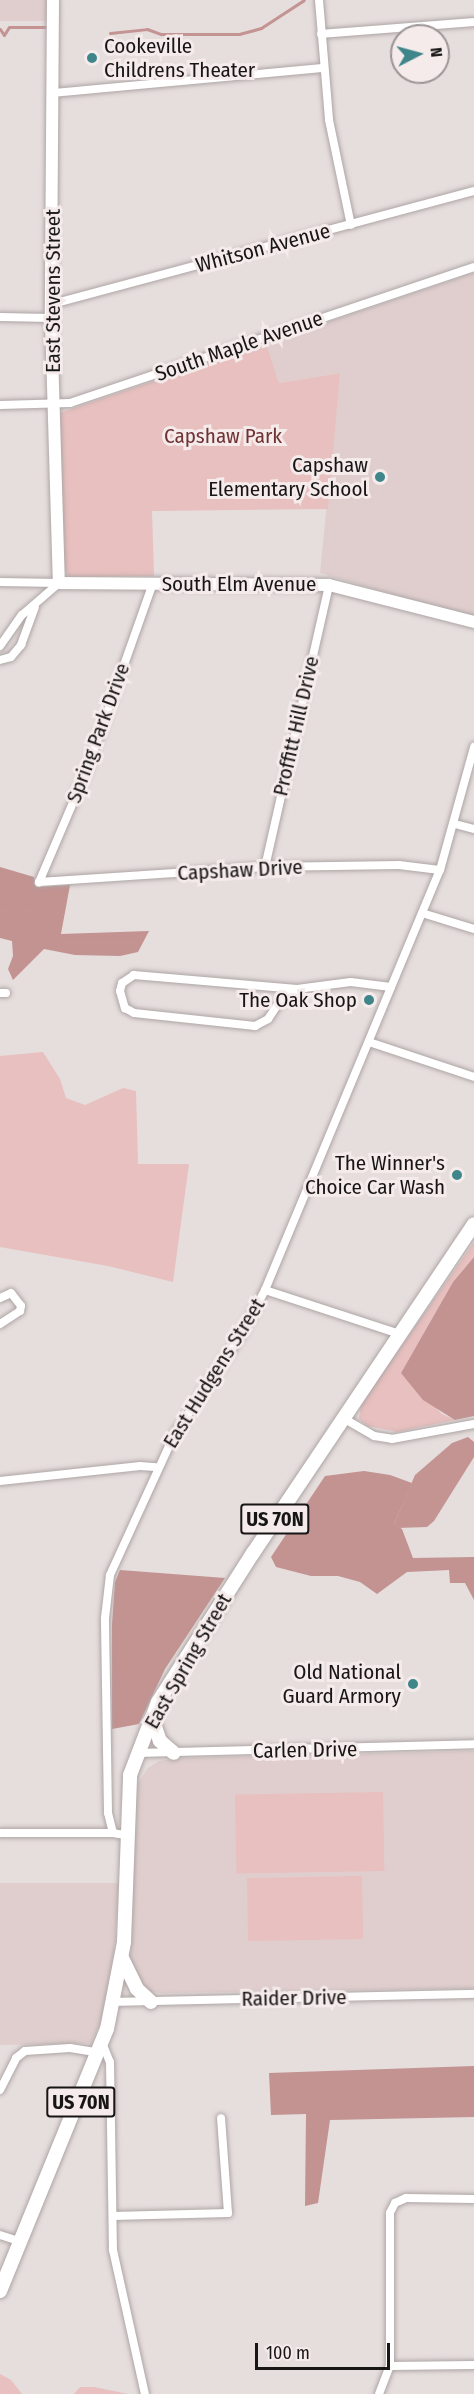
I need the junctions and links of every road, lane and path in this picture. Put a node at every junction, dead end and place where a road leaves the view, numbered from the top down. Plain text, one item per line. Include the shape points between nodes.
1 (53, 0) edge
2 (319, 0) edge
3 (474, 22) edge
4 (321, 34) junction
5 (321, 68) junction
6 (53, 93) junction
7 (474, 191) edge
8 (351, 225) junction
9 (474, 267) edge
10 (52, 304) junction
11 (0, 317) edge
12 (51, 318) junction
13 (0, 405) edge
14 (52, 405) junction
15 (0, 582) edge
16 (59, 583) junction
17 (153, 583) junction
18 (329, 585) junction
19 (35, 607) junction
20 (474, 622) edge
21 (0, 646) edge
22 (0, 660) edge
23 (474, 747) edge
24 (455, 824) junction
25 (474, 829) edge
26 (265, 867) junction
27 (440, 870) junction
28 (39, 882) joint
29 (422, 913) junction
30 (474, 929) edge
31 (391, 987) junction
32 (297, 989) junction
33 (369, 1042) junction
34 (474, 1077) edge
35 (474, 1224) edge
36 (265, 1290) junction
37 (0, 1298) edge
38 (0, 1324) edge
39 (400, 1334) junction
40 (343, 1418) junction
41 (474, 1424) edge
42 (156, 1467) junction
43 (0, 1481) edge
44 (152, 1718) junction
45 (474, 1744) edge
46 (174, 1753) junction
47 (136, 1754) junction
48 (0, 1833) edge
49 (119, 1834) junction
50 (122, 1958) junction
51 (474, 1994) edge
52 (114, 2002) junction
53 (151, 2002) junction
54 (102, 2049) junction
55 (1, 2088) edge
56 (221, 2118) dead end
57 (474, 2199) edge
58 (113, 2216) junction
59 (0, 2235) edge
60 (21, 2242) junction
61 (0, 2290) edge
62 (474, 2365) edge
63 (390, 2366) junction
64 (145, 2394) edge
65 (379, 2394) edge

1 - 6 street, East Stevens Street
2 - 4 street
3 - 4 street
4 - 5 street
5 - 6 street
5 - 8 street
6 - 10 street, East Stevens Street
7 - 8 street, Whitson Avenue
8 - 10 street, Whitson Avenue
9 - 14 street, South Maple Avenue via 70,403
10 - 12 street, East Stevens Street
11 - 12 street
12 - 14 street, East Stevens Street
13 - 14 street, South Maple Avenue
14 - 16 street, East Stevens Street
15 - 16 street, South Elm Avenue
16 - 17 street, South Elm Avenue
16 - 19 street
17 - 18 street, South Elm Avenue
17 - 28 street, Spring Park Drive via 86,772
18 - 20 street, South Elm Avenue
18 - 26 street, Proffitt Hill Drive
19 - 21 street via 16,622
19 - 22 street via 21,645 10,657
23 - 24 street, East Hudgens Street
24 - 25 street
24 - 27 street, East Hudgens Street
26 - 27 street, Capshaw Drive via 399,865
26 - 28 street, Capshaw Drive
27 - 29 street, East Hudgens Street
29 - 30 street
29 - 31 street, East Hudgens Street
31 - 32 street via 351,982
31 - 33 street, East Hudgens Street
32 - 32 street via 278,1004 268,1019 255,1026 134,1013 125,1008 120,991 122,983 134,975
33 - 34 street
33 - 36 street, East Hudgens Street
35 - 39 main road, East Spring Street / US 70N
36 - 39 street
36 - 42 street, East Hudgens Street
37 - 38 street via 11,1293 21,1306 20,1311
39 - 40 main road, East Spring Street / US 70N
40 - 41 street via 374,1436 392,1439
40 - 44 main road, East Spring Street / US 70N via 248,1559
42 - 43 street
42 - 49 street, East Hudgens Street via 110,1575 105,1618 108,1813
44 - 46 main road via 160,1741
44 - 47 main road, East Spring Street / US 70N
45 - 46 street, Carlen Drive
46 - 47 street, Carlen Drive
47 - 49 main road, East Spring Street / US 70N
48 - 49 street
49 - 50 main road, East Spring Street / US 70N
50 - 52 main road, East Spring Street / US 70N
50 - 53 main road via 137,1989
51 - 53 street, Raider Drive
52 - 53 street, Raider Drive
52 - 54 main road, East Spring Street / US 70N
54 - 55 street via 25,2051 16,2058
54 - 58 street via 110,2062
54 - 60 main road, East Spring Street / US 70N
56 - 58 street via 228,2213
57 - 63 street via 406,2198 395,2203 390,2213
58 - 64 street via 118,2284
59 - 60 street
60 - 61 main road, East Spring Street / US 70N
62 - 63 street
63 - 65 street

